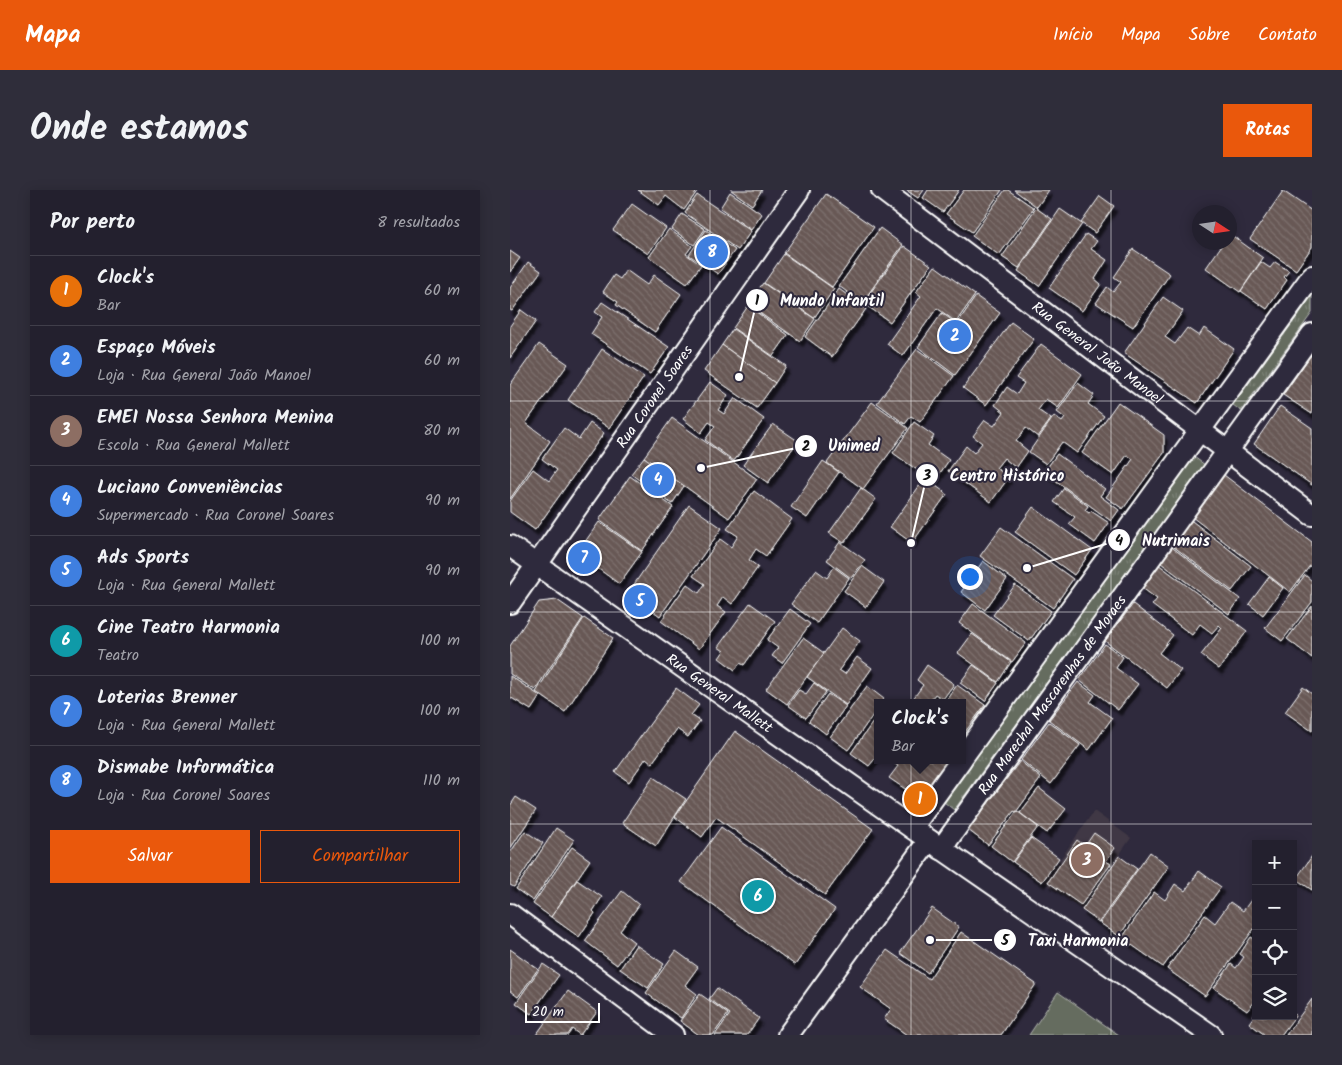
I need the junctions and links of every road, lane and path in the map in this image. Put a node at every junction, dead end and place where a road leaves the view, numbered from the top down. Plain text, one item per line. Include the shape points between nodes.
1 (799, 190) edge
2 (882, 190) edge
3 (1312, 276) edge
4 (1312, 334) edge
5 (1200, 430) junction
6 (1228, 451) junction
7 (1312, 515) edge
8 (510, 546) edge
9 (537, 564) junction
10 (510, 603) edge
11 (966, 753) edge
12 (958, 764) edge
13 (912, 828) junction
14 (935, 844) junction
15 (510, 914) edge
16 (674, 1035) edge
17 (788, 1035) edge
18 (1211, 1035) edge

1 - 9 street, Rua Coronel Soares
2 - 5 street, Rua General João Manoel
3 - 5 street
4 - 6 street, Rua Marechal Mascarenhas de Moraes
5 - 6 street, Rua General João Manoel
5 - 11 street
6 - 7 street, Rua General João Manoel
6 - 14 street, Rua Marechal Mascarenhas de Moraes
8 - 9 street, Rua General Mallett
9 - 10 street, Rua Coronel Soares
9 - 13 street, Rua General Mallett
12 - 13 street
13 - 14 street, Rua General Mallett
14 - 17 street, Rua Marechal Mascarenhas de Moraes
14 - 18 street, Rua General Mallett
15 - 16 street

